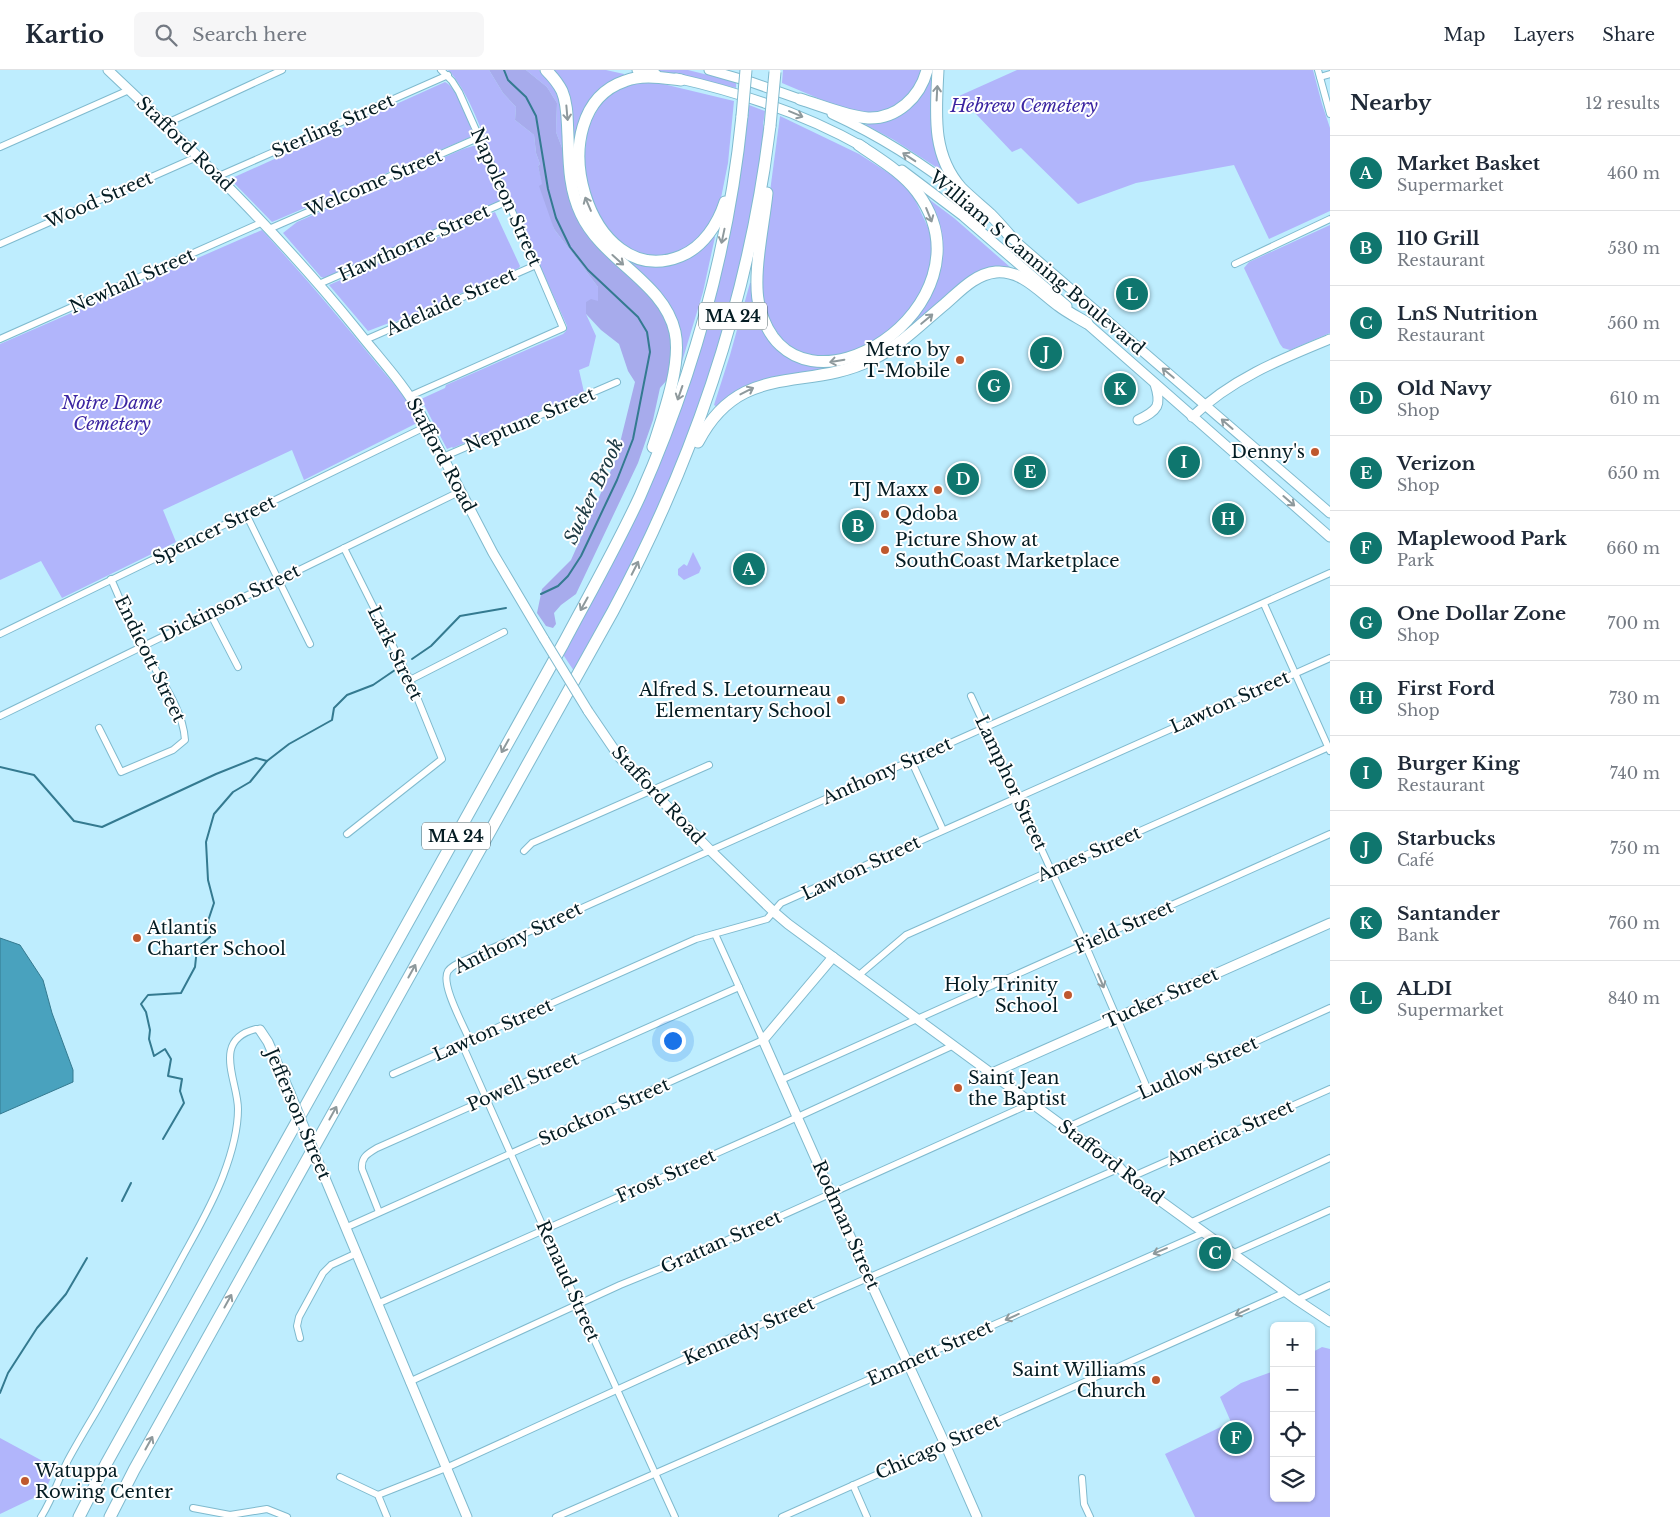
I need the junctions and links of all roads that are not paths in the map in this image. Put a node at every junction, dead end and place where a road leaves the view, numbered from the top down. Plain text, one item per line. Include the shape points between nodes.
1 (108, 70) edge
2 (282, 70) edge
3 (441, 70) edge
4 (546, 70) edge
5 (637, 70) edge
6 (709, 70) edge
7 (746, 70) edge
8 (927, 70) edge
9 (938, 70) edge
10 (775, 71) edge
11 (1319, 73) edge
12 (1330, 74) edge
13 (448, 76) junction
14 (682, 80) junction
15 (129, 90) junction
16 (800, 99) junction
17 (1330, 114) edge
18 (742, 118) junction
19 (165, 124) junction
20 (769, 130) junction
21 (480, 137) junction
22 (859, 145) junction
23 (0, 147) edge
24 (198, 156) junction
25 (219, 176) junction
26 (508, 201) junction
27 (1330, 219) edge
28 (266, 225) junction
29 (1011, 237) junction
30 (0, 244) edge
31 (536, 264) junction
32 (1236, 264) dead end
33 (319, 284) junction
34 (1087, 323) junction
35 (0, 339) edge
36 (1330, 339) edge
37 (365, 340) junction
38 (617, 382) dead end
39 (1155, 384) junction
40 (410, 396) junction
41 (1205, 405) junction
42 (1192, 417) junction
43 (1138, 420) dead end
44 (427, 426) junction
45 (443, 457) junction
46 (461, 491) junction
47 (669, 499) junction
48 (1330, 513) edge
49 (246, 514) junction
50 (1330, 537) edge
51 (344, 548) junction
52 (1330, 573) edge
53 (111, 579) junction
54 (278, 580) junction
55 (594, 588) junction
56 (1264, 604) junction
57 (210, 613) junction
58 (504, 632) dead end
59 (0, 634) edge
60 (310, 644) dead end
61 (142, 646) junction
62 (1330, 658) edge
63 (238, 666) dead end
64 (1295, 673) junction
65 (410, 680) junction
66 (971, 696) dead end
67 (0, 716) edge
68 (986, 727) junction
69 (98, 728) dead end
70 (1329, 749) edge
71 (911, 760) junction
72 (709, 765) dead end
73 (651, 790) junction
74 (1017, 796) junction
75 (943, 830) junction
76 (347, 834) dead end
77 (1330, 834) edge
78 (710, 850) junction
79 (524, 851) dead end
80 (1052, 871) junction
81 (774, 912) junction
82 (1330, 923) edge
83 (715, 934) junction
84 (1085, 944) junction
85 (833, 957) junction
86 (859, 975) junction
87 (739, 987) junction
88 (1330, 1008) edge
89 (917, 1018) junction
90 (1116, 1018) junction
91 (260, 1030) joint
92 (470, 1040) junction
93 (763, 1040) junction
94 (462, 1044) junction
95 (954, 1045) junction
96 (992, 1073) junction
97 (393, 1074) dead end
98 (781, 1080) junction
99 (1330, 1089) edge
100 (1148, 1090) junction
101 (486, 1098) junction
102 (1032, 1103) junction
103 (798, 1117) junction
104 (1066, 1128) junction
105 (511, 1153) junction
106 (1330, 1158) edge
107 (1120, 1168) junction
108 (1129, 1178) junction
109 (832, 1193) junction
110 (1330, 1210) edge
111 (378, 1212) junction
112 (1192, 1222) junction
113 (346, 1228) junction
114 (544, 1229) junction
115 (1205, 1232) junction
116 (357, 1253) junction
117 (1234, 1253) junction
118 (869, 1279) junction
119 (1330, 1285) edge
120 (1286, 1292) junction
121 (1297, 1300) junction
122 (377, 1304) junction
123 (578, 1305) junction
124 (1330, 1322) edge
125 (300, 1338) dead end
126 (908, 1363) junction
127 (410, 1382) junction
128 (618, 1389) junction
129 (945, 1444) junction
130 (446, 1468) junction
131 (655, 1474) junction
132 (340, 1477) dead end
133 (1082, 1478) dead end
134 (853, 1485) junction
135 (378, 1495) junction
136 (193, 1508) dead end
137 (41, 1517) edge
138 (80, 1517) edge
139 (110, 1517) edge
140 (287, 1517) edge
141 (387, 1517) edge
142 (467, 1517) edge
143 (556, 1517) edge
144 (675, 1517) edge
145 (782, 1517) edge
146 (867, 1517) edge
147 (977, 1517) edge
148 (1090, 1517) edge

1 - 15 street, Stafford Road
2 - 19 street
3 - 13 street, Napoleon Street
4 -> 55 highway via 559,86 566,103 570,178 581,213 601,244 666,308 677,346 674,370 652,450
5 - 14 street, William S Canning Boulevard
6 - 16 street, William S Canning Boulevard
7 - 18 highway, MA 24, bridge
8 - 16 highway via 911,100 895,112 882,116 858,116
29 -> 9 highway via 961,188 945,164 936,131
10 - 20 highway, MA 24, bridge
11 - 12 street
11 - 17 street
13 - 21 street, Napoleon Street
13 - 25 street, Sterling Street
18 -> 14 highway via 724,204 703,239 686,254 661,261 636,257 621,249 598,224 583,193 579,153 586,120 601,96 624,81 642,78
14 -> 22 street, William S Canning Boulevard via 768,103
15 - 19 street, Stafford Road
15 - 23 street
29 -> 16 street, William S Canning Boulevard via 911,158 857,126
18 -> 55 highway, MA 24 via 721,249 690,363 649,474
19 - 24 street, Stafford Road
22 -> 20 highway via 899,173 918,194 934,226 937,260 924,296 896,332 874,348 857,355 839,361 820,362 797,355 781,345 767,327 759,308 757,281 768,184
20 - 47 highway, MA 24 via 736,308 706,405
21 - 26 street, Napoleon Street
21 - 28 street, Welcome Street
22 - 34 street, William S Canning Boulevard via 902,170 943,200
24 - 25 street, Stafford Road
24 - 30 street, Wood Street
25 - 28 street, Stafford Road
26 - 31 street, Napoleon Street
26 - 33 street, Hawthorne Street
27 - 32 street
28 - 33 street, Stafford Road
28 - 35 street, Newhall Street
41 -> 29 street, William S Canning Boulevard
31 - 37 street, Adelaide Street
31 - 40 street, Napoleon Street via 563,328
33 - 37 street, Stafford Road
34 - 39 street, William S Canning Boulevard
47 -> 34 highway via 705,430 729,402 764,384 841,371 870,360 895,345 967,285 984,275 1002,272 1023,278
36 - 41 street via 1237,382
37 - 40 street, Stafford Road
38 - 45 street, Neptune Street
39 - 42 street, William S Canning Boulevard
39 - 43 street via 1159,399 1156,409
40 - 44 street, Stafford Road
41 - 42 street
48 -> 41 street, William S Canning Boulevard
42 -> 50 street, William S Canning Boulevard
44 - 45 street, Stafford Road
44 - 49 street, Spencer Street
45 - 46 street, Stafford Road
46 - 51 street, Dickinson Street
46 - 73 street, Stafford Road, bridge via 493,553 588,711 620,758
139 -> 47 highway, MA 24 via 613,611
49 - 53 street, Spencer Street
49 - 54 street
51 - 54 street, Dickinson Street
51 - 65 street, Lark Street
52 - 56 street, Anthony Street
53 - 59 street, Spencer Street
53 - 61 street, Endicott Street
54 - 57 street, Dickinson Street
54 - 60 street
55 -> 138 highway, MA 24 via 122,1435
56 - 64 street
56 - 68 street, Anthony Street
57 - 61 street, Dickinson Street
57 - 63 street
58 - 65 street
61 - 67 street, Dickinson Street
61 - 69 street, Endicott Street via 182,723 183,743 122,772
62 - 64 street, Lawton Street
64 - 70 street
64 - 74 street, Lawton Street
65 - 76 street, Lark Street via 442,759
66 - 68 street, Lamphor Street
68 - 71 street, Anthony Street
68 - 74 street, Lamphor Street
70 - 80 street, Ames Street
71 - 75 street
71 - 78 street, Anthony Street
72 - 73 street
73 - 78 street, Stafford Road
73 - 79 street via 532,843
74 - 75 street, Lawton Street
74 - 80 street, Lamphor Street
75 - 81 street, Lawton Street via 781,903
77 - 84 street, Field Street
78 - 81 street, Stafford Road
78 - 92 street, Anthony Street via 451,968 446,977 448,989
80 - 84 street, Lamphor Street
80 - 86 street, Ames Street via 906,935
81 - 83 street, Lawton Street via 767,919
81 - 85 street, Stafford Road
82 - 90 street, Tucker Street
83 - 87 street, Rodman Street
83 - 92 street, Lawton Street via 696,939
84 - 89 street, Field Street
84 -> 90 street, Lamphor Street
85 - 86 street, Stafford Road
85 - 93 street, Stockton Street
86 - 89 street, Stafford Road
87 - 93 street, Rodman Street
87 - 101 street, Powell Street
88 - 100 street, Ludlow Street
89 - 95 street, Stafford Road
89 - 98 street, Field Street
90 - 96 street, Tucker Street
90 - 100 street, Lamphor Street
91 - 113 street, Jefferson Street, bridge via 268,1042
91 - 137 street, Jefferson Street via 236,1040 230,1054 238,1109 232,1149 216,1192 67,1463
92 - 94 street, Lawton Street
93 - 98 street, Rodman Street
93 - 105 street, Stockton Street
94 - 97 street, Lawton Street
94 - 101 street, Renaud Street
95 - 96 street, Stafford Road
95 - 103 street, Frost Street
96 - 102 street, Stafford Road
98 - 103 street, Rodman Street
99 - 108 street, America Street
100 - 104 street, Ludlow Street
101 - 105 street, Renaud Street
101 - 111 street, Powell Street via 364,1157 362,1169
102 - 104 street, Stafford Road
102 - 109 street, Grattan Street
103 - 109 street, Rodman Street
103 - 114 street, Frost Street
104 - 107 street, Stafford Road
105 - 111 street, Stockton Street
105 - 114 street, Renaud Street
106 - 112 street
107 - 108 street, Stafford Road
107 - 118 street, Kennedy Street
108 - 112 street, Stafford Road
109 - 118 street, Rodman Street
109 - 123 street, Grattan Street
110 - 117 street
111 - 113 street, Stockton Street
112 - 115 street, Stafford Road
113 - 116 street, Jefferson Street
114 - 122 street, Frost Street
114 - 123 street, Renaud Street
115 - 117 street, Stafford Road
115 -> 126 street, Emmett Street
116 - 122 street, Jefferson Street
116 - 125 street via 331,1265 323,1273 299,1317
117 - 120 street, Stafford Road
118 - 126 street, Rodman Street
118 - 128 street, Kennedy Street
119 - 121 street
120 - 121 street, Stafford Road
120 -> 129 street, Chicago Street
121 - 124 street, Stafford Road
122 - 127 street, Jefferson Street
123 - 127 street, Grattan Street
123 - 128 street, Renaud Street
126 - 129 street, Rodman Street
126 - 131 street, Emmett Street
127 - 130 street, Jefferson Street
128 - 130 street, Kennedy Street
128 - 131 street, Renaud Street
129 - 134 street, Chicago Street
129 - 147 street, Rodman Street
130 - 135 street, Kennedy Street
130 - 142 street, Jefferson Street
131 - 143 street, Emmett Street
131 - 144 street, Renaud Street
132 - 135 street
133 - 148 street via 1084,1504
134 - 145 street, Chicago Street
134 - 146 street
135 - 141 street
136 - 140 street via 230,1515 267,1509

